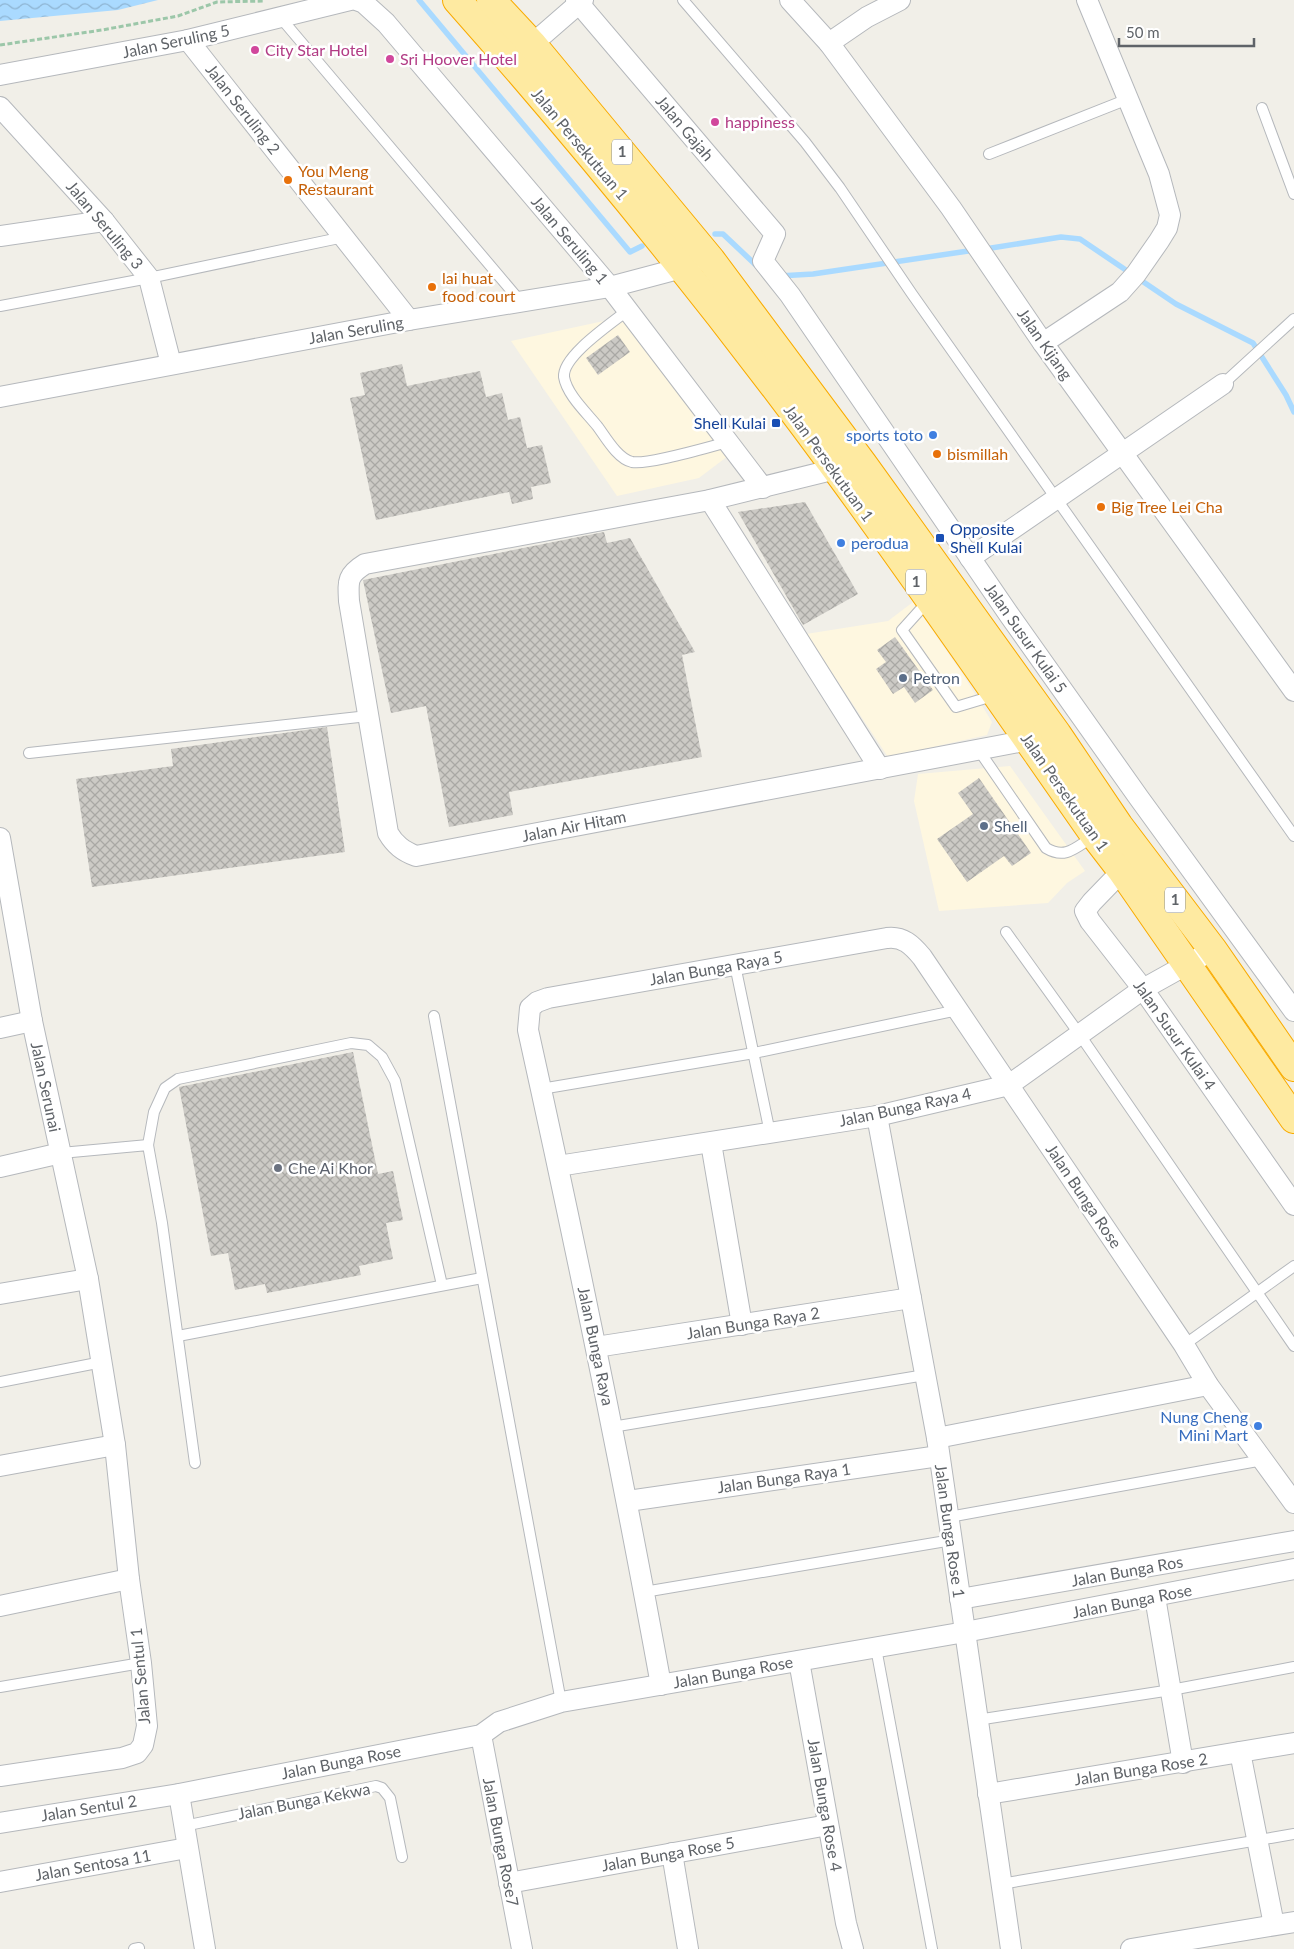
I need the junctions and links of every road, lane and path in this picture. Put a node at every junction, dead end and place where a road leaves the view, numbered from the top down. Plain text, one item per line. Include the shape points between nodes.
1 (457, 0) edge
2 (492, 0) edge
3 (683, 0) edge
4 (790, 0) edge
5 (900, 0) edge
6 (1087, 0) edge
7 (357, 1) edge
8 (579, 1) edge
9 (277, 9) edge
10 (188, 40) junction
11 (829, 43) junction
12 (532, 44) junction
13 (0, 45) edge
14 (512, 62) junction
15 (0, 75) edge
16 (1128, 99) junction
17 (0, 107) edge
18 (1262, 108) dead end
19 (989, 154) dead end
20 (1294, 194) edge
21 (104, 221) junction
22 (0, 236) edge
23 (344, 237) junction
24 (712, 260) junction
25 (763, 261) joint
26 (682, 267) junction
27 (149, 278) junction
28 (610, 287) junction
29 (521, 302) junction
30 (0, 306) edge
31 (628, 310) junction
32 (1294, 319) edge
33 (410, 320) junction
34 (1043, 343) junction
35 (171, 364) junction
36 (1223, 384) joint
37 (0, 397) edge
38 (728, 442) junction
39 (1122, 454) junction
40 (863, 464) junction
41 (835, 468) junction
42 (763, 488) junction
43 (710, 500) junction
44 (1056, 500) junction
45 (970, 558) junction
46 (929, 600) junction
47 (1294, 691) edge
48 (996, 695) junction
49 (368, 716) junction
50 (1057, 734) junction
51 (1029, 742) junction
52 (978, 749) junction
53 (29, 753) dead end
54 (880, 769) junction
55 (1095, 836) junction
56 (1294, 836) edge
57 (0, 838) edge
58 (1122, 871) junction
59 (6, 905) edge
60 (1006, 932) dead end
61 (905, 940) joint
62 (1213, 950) junction
63 (1187, 964) junction
64 (735, 965) junction
65 (1144, 989) junction
66 (530, 1008) joint
67 (958, 1010) junction
68 (1294, 1011) edge
69 (434, 1016) dead end
70 (32, 1021) junction
71 (0, 1028) edge
72 (1080, 1035) junction
73 (754, 1053) junction
74 (1294, 1067) edge
75 (1009, 1085) junction
76 (541, 1089) junction
77 (877, 1116) junction
78 (1294, 1118) edge
79 (770, 1133) junction
80 (711, 1143) junction
81 (148, 1145) junction
82 (61, 1153) junction
83 (558, 1166) junction
84 (0, 1167) edge
85 (1294, 1205) edge
86 (1294, 1266) edge
87 (482, 1278) junction
88 (88, 1279) junction
89 (442, 1286) junction
90 (1257, 1292) junction
91 (0, 1294) edge
92 (910, 1298) junction
93 (742, 1324) junction
94 (178, 1336) junction
95 (1184, 1345) junction
96 (1294, 1346) edge
97 (596, 1347) junction
98 (102, 1362) junction
99 (925, 1375) junction
100 (0, 1382) edge
101 (1208, 1385) junction
102 (612, 1426) junction
103 (115, 1445) junction
104 (938, 1447) junction
105 (1263, 1460) junction
106 (195, 1462) dead end
107 (0, 1466) edge
108 (628, 1501) junction
109 (1294, 1503) edge
110 (949, 1517) junction
111 (952, 1540) junction
112 (1294, 1541) edge
113 (1294, 1569) edge
114 (129, 1579) junction
115 (644, 1592) junction
116 (1156, 1596) junction
117 (960, 1600) junction
118 (0, 1606) edge
119 (965, 1632) junction
120 (876, 1648) junction
121 (799, 1661) junction
122 (141, 1663) junction
123 (1294, 1667) edge
124 (661, 1684) junction
125 (0, 1688) edge
126 (1171, 1690) junction
127 (561, 1702) junction
128 (978, 1720) junction
129 (481, 1735) junction
130 (1294, 1743) edge
131 (1240, 1752) junction
132 (1183, 1762) junction
133 (0, 1776) edge
134 (179, 1794) junction
135 (988, 1794) junction
136 (0, 1823) edge
137 (828, 1825) junction
138 (184, 1826) junction
139 (1294, 1834) edge
140 (1258, 1840) junction
141 (187, 1848) junction
142 (672, 1854) junction
143 (402, 1857) dead end
144 (0, 1882) edge
145 (508, 1883) junction
146 (1001, 1884) junction
147 (1284, 1923) edge
148 (205, 1949) edge
149 (522, 1949) edge
150 (688, 1949) edge
151 (853, 1949) edge
152 (932, 1949) edge
153 (1011, 1949) edge
154 (1131, 1949) edge

1 - 14 highway, Jalan Persekutuan 1 / 1
2 - 12 highway, Jalan Persekutuan 1 / 1
3 - 44 lane via 823,164
4 - 11 street, Jalan Kijang
5 - 11 street via 867,17
6 - 16 street
7 - 9 street, Jalan Seruling 5
7 - 28 street, Jalan Seruling 1 via 386,23
8 - 12 street
8 - 25 street, Jalan Gajah via 775,234
9 - 10 street, Jalan Seruling 5
9 - 13 path via 217,2 178,16
9 - 29 lane
10 - 15 street, Jalan Seruling 5
10 - 23 street, Jalan Seruling 2
11 - 34 street, Jalan Kijang via 951,208
12 - 14 street
12 - 24 highway, Jalan Persekutuan 1 / 1
14 - 26 highway, Jalan Persekutuan 1 / 1
16 - 19 lane
16 - 34 street via 1167,199 1170,215 1167,228 1120,292
17 - 21 street, Jalan Seruling 3
18 - 20 lane
21 - 22 street
21 - 27 street, Jalan Seruling 3
23 - 27 lane
23 - 33 street, Jalan Seruling 2
24 - 26 street, Jalan Seruling
24 - 40 highway, Jalan Persekutuan 1 / 1
25 - 45 street, Jalan Susur Kulai 5 via 790,295
26 - 28 street, Jalan Seruling
26 - 41 highway, Jalan Persekutuan 1 / 1
27 - 30 lane
27 - 35 street, Jalan Seruling 3
28 - 29 street, Jalan Seruling
28 - 31 street, Jalan Seruling 1
29 - 33 street, Jalan Seruling
31 - 38 street, Jalan Seruling 1
31 - 38 lane via 574,354 564,377 570,392 619,454 630,462 646,462
32 - 36 lane
33 - 35 street, Jalan Seruling
34 - 39 street, Jalan Kijang
35 - 37 street, Jalan Seruling
36 - 39 street
38 - 42 street, Jalan Seruling 1
39 - 44 street
39 - 47 street, Jalan Kijang
40 - 41 street, Jalan Air Hitam
40 - 50 highway, Jalan Persekutuan 1 / 1
41 - 42 street, Jalan Air Hitam
41 - 46 highway, Jalan Persekutuan 1 / 1
42 - 43 street, Jalan Air Hitam
43 - 49 street, Jalan Air Hitam via 365,564 354,571 348,582
43 - 54 street
44 - 45 street
44 - 56 lane
45 - 68 street, Jalan Susur Kulai 5
46 - 48 highway, Jalan Persekutuan 1 / 1
46 - 48 lane via 902,630 956,707
48 - 51 highway, Jalan Persekutuan 1 / 1
49 - 53 lane
49 - 54 street, Jalan Air Hitam via 388,833 394,843 416,856
50 - 51 street, Jalan Air Hitam
50 - 62 highway, Jalan Persekutuan 1 / 1 via 1119,826
51 - 52 street, Jalan Air Hitam
51 - 55 highway, Jalan Persekutuan 1 / 1
52 - 54 street, Jalan Air Hitam
52 - 55 lane via 1046,848 1063,854
55 - 58 highway, Jalan Persekutuan 1 / 1
57 - 59 street, Jalan Serunai
58 - 63 highway, Jalan Persekutuan 1 / 1
58 - 65 street, Jalan Susur Kulai 4 via 1085,911 1090,922
59 - 70 street, Jalan Serunai
60 - 72 lane
61 - 64 street, Jalan Bunga Raya 5 via 887,938
61 - 67 street, Jalan Bunga Rose via 922,957
62 - 63 street, Jalan Bunga Raya 4
62 - 74 highway, Jalan Persekutuan 1 / 1
63 - 65 street, Jalan Bunga Raya 4
63 - 78 highway, Jalan Persekutuan 1 / 1
64 - 66 street, Jalan Bunga Raya 5 via 548,998
64 - 73 lane
65 - 72 street, Jalan Bunga Raya 4
65 - 85 street, Jalan Susur Kulai 4
66 - 76 street, Jalan Bunga Raya via 528,1030
67 - 73 lane
67 - 75 street, Jalan Bunga Rose
69 - 87 lane
70 - 71 street
70 - 82 street, Jalan Serunai
72 - 75 street, Jalan Bunga Raya 4
72 - 90 lane
73 - 76 lane
73 - 79 lane
75 - 77 street, Jalan Bunga Raya 4
75 - 95 street, Jalan Bunga Rose
76 - 83 street, Jalan Bunga Raya
77 - 79 street, Jalan Bunga Raya 4
77 - 92 street, Jalan Bunga Rose 1
79 - 80 street, Jalan Bunga Raya 4
80 - 83 street, Jalan Bunga Raya 4
80 - 93 street
81 - 82 lane
81 - 89 lane via 154,1112 165,1088 178,1079 351,1043 368,1045 382,1058 395,1081
81 - 94 lane
82 - 84 street
82 - 88 street, Jalan Serunai
83 - 97 street, Jalan Bunga Raya
86 - 90 lane
87 - 89 lane
87 - 127 lane
88 - 91 street
88 - 98 street, Jalan Serunai
89 - 94 lane
90 - 95 lane
90 - 96 lane
92 - 93 street, Jalan Bunga Raya 2
92 - 99 street, Jalan Bunga Rose 1
93 - 97 street, Jalan Bunga Raya 2
94 - 106 lane
95 - 101 street, Jalan Bunga Rose
97 - 102 street, Jalan Bunga Raya
98 - 100 lane
98 - 103 street, Jalan Sentul 1
99 - 102 lane
99 - 104 street, Jalan Bunga Rose 1
101 - 104 street, Jalan Bunga Raya 1
101 - 105 street, Jalan Bunga Rose
102 - 108 street, Jalan Bunga Raya
103 - 107 street
103 - 114 street, Jalan Sentul 1
104 - 108 street, Jalan Bunga Raya 1
104 - 110 street, Jalan Bunga Rose 1
105 - 109 street, Jalan Bunga Rose
105 - 110 lane
108 - 115 street, Jalan Bunga Raya
110 - 111 street, Jalan Bunga Rose 1
111 - 115 lane
111 - 117 street, Jalan Bunga Rose 1
112 - 117 street, Jalan Bunga Ros
113 - 116 street, Jalan Bunga Rose
114 - 118 street
114 - 122 street, Jalan Sentul 1
115 - 124 street, Jalan Bunga Raya
116 - 119 street, Jalan Bunga Rose
116 - 126 street
117 - 119 street, Jalan Bunga Rose 1
119 - 120 street, Jalan Bunga Rose
119 - 128 street, Jalan Bunga Rose 1
120 - 121 street, Jalan Bunga Rose
120 - 152 lane
121 - 124 street, Jalan Bunga Rose
121 - 137 street, Jalan Bunga Rose 4
122 - 125 lane
122 - 133 street, Jalan Sentul 1 via 147,1726 143,1745 137,1753
123 - 126 lane
124 - 127 street, Jalan Bunga Rose
126 - 128 lane
126 - 132 street
127 - 129 street, Jalan Bunga Rose via 499,1722
128 - 135 street, Jalan Bunga Rose 1
129 - 134 street, Jalan Bunga Rose
129 - 145 street, Jalan Bunga Rose7
130 - 131 street, Jalan Bunga Rose 2
131 - 132 street, Jalan Bunga Rose 2
131 - 140 street
132 - 135 street, Jalan Bunga Rose 2
134 - 136 street, Jalan Sentul 2
134 - 138 street
135 - 146 street, Jalan Bunga Rose 1
137 - 142 street, Jalan Bunga Rose 5
137 - 151 street, Jalan Bunga Rose 4
138 - 141 street
138 - 143 lane, Jalan Bunga Kekwa via 376,1786 390,1798
139 - 140 lane
140 - 146 lane
140 - 147 street
141 - 144 street, Jalan Sentosa 11
141 - 148 street
142 - 145 street, Jalan Bunga Rose 5
142 - 150 street
145 - 149 street, Jalan Bunga Rose7
146 - 153 street, Jalan Bunga Rose 1
147 - 154 street

